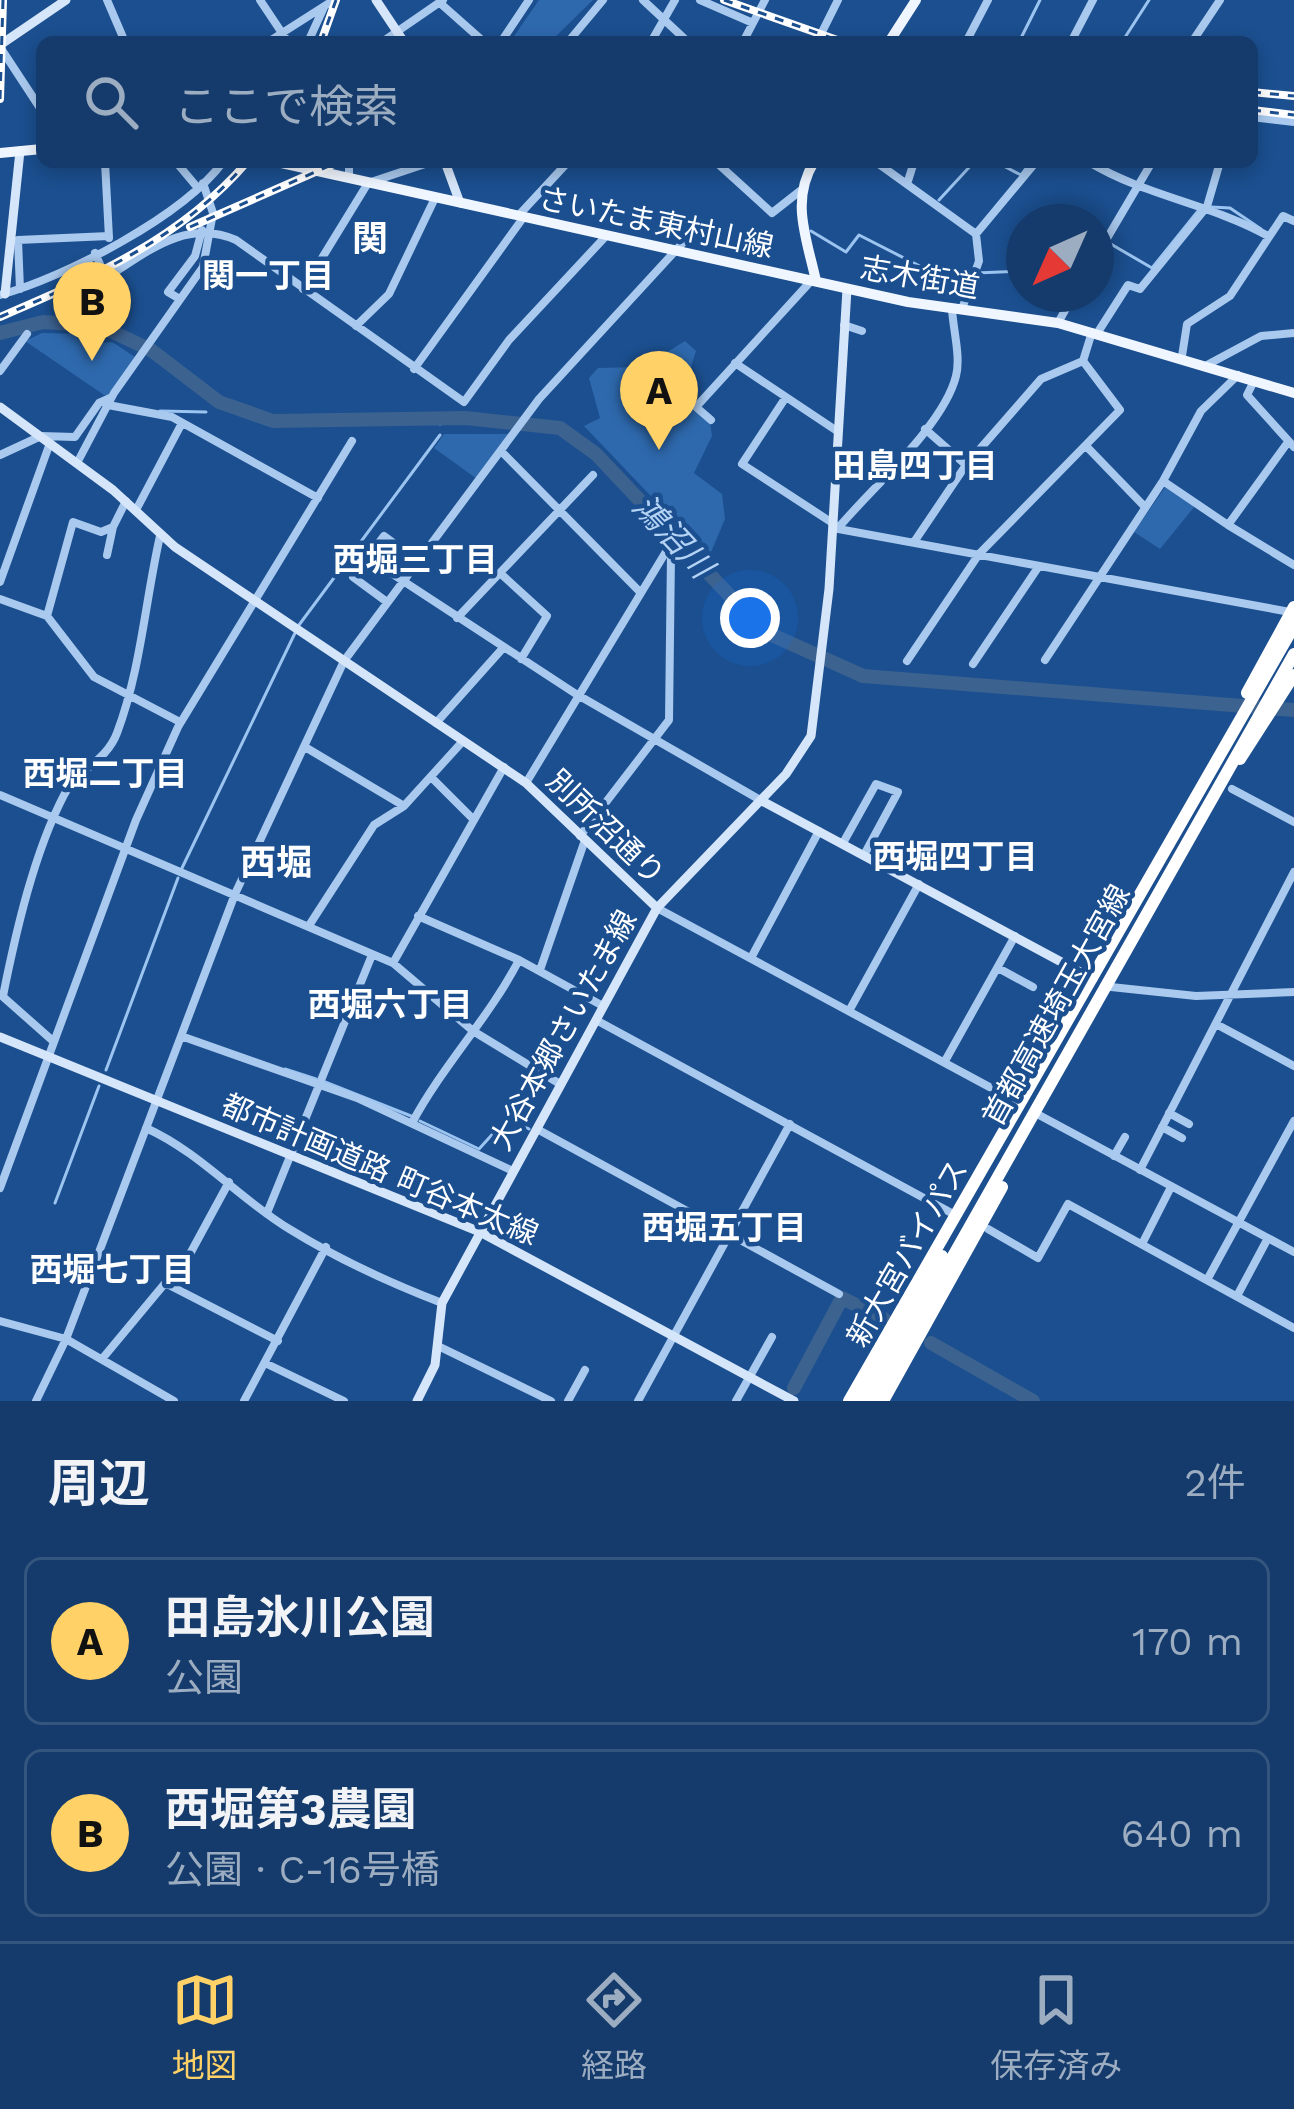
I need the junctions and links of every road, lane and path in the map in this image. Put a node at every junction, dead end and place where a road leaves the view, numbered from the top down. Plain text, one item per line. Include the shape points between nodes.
1 (66, 0) edge
2 (106, 0) edge
3 (260, 0) edge
4 (376, 0) edge
5 (529, 0) edge
6 (603, 0) edge
7 (644, 0) edge
8 (675, 0) edge
9 (700, 0) edge
10 (765, 0) edge
11 (838, 0) edge
12 (916, 0) edge
13 (988, 0) edge
14 (1093, 0) edge
15 (1220, 0) edge
16 (441, 1) edge
17 (328, 2) edge
18 (664, 19) junction
19 (753, 23) junction
20 (122, 36) edge
21 (284, 36) edge
22 (289, 36) edge
23 (311, 36) edge
24 (400, 36) edge
25 (402, 36) edge
26 (478, 36) edge
27 (505, 36) edge
28 (573, 36) edge
29 (654, 36) edge
30 (682, 36) edge
31 (746, 36) edge
32 (820, 36) edge
33 (893, 36) edge
34 (969, 36) edge
35 (1074, 36) edge
36 (1196, 36) edge
37 (0, 46) edge
38 (36, 102) edge
39 (1258, 118) edge
40 (1294, 122) edge
41 (36, 150) edge
42 (20, 151) junction
43 (0, 153) edge
44 (105, 168) edge
45 (182, 168) edge
46 (217, 168) edge
47 (304, 168) edge
48 (349, 168) edge
49 (411, 168) edge
50 (448, 168) edge
51 (562, 168) edge
52 (723, 168) edge
53 (811, 168) edge
54 (884, 168) edge
55 (912, 168) edge
56 (1031, 168) edge
57 (1101, 168) edge
58 (1148, 168) edge
59 (1218, 168) edge
60 (349, 178) junction
61 (368, 182) junction
62 (907, 184) junction
63 (200, 185) junction
64 (1137, 187) junction
65 (800, 191) junction
66 (435, 198) junction
67 (460, 203) junction
68 (1205, 210) junction
69 (520, 217) junction
70 (1294, 221) edge
71 (701, 223) dead end
72 (1114, 226) edge
73 (207, 230) junction
74 (976, 234) junction
75 (607, 235) junction
76 (1268, 236) junction
77 (109, 241) junction
78 (676, 250) junction
79 (95, 253) junction
80 (814, 280) junction
81 (20, 289) junction
82 (303, 289) junction
83 (847, 289) junction
84 (3, 295) edge
85 (957, 309) junction
86 (1064, 312) edge
87 (1058, 323) junction
88 (356, 326) junction
89 (844, 326) junction
90 (862, 331) dead end
91 (1095, 332) junction
92 (1294, 333) edge
93 (27, 334) dead end
94 (1182, 356) junction
95 (1083, 361) junction
96 (735, 363) junction
97 (1208, 365) junction
98 (414, 369) junction
99 (0, 371) edge
100 (1239, 374) junction
101 (1254, 380) junction
102 (1294, 393) edge
103 (786, 397) junction
104 (109, 401) junction
105 (0, 407) edge
106 (712, 420) dead end
107 (182, 423) junction
108 (926, 429) junction
109 (838, 431) junction
110 (46, 441) junction
111 (352, 442) dead end
112 (1291, 445) edge
113 (1088, 447) junction
114 (501, 452) junction
115 (0, 455) edge
116 (77, 463) junction
117 (966, 465) junction
118 (592, 475) dead end
119 (1162, 482) junction
120 (318, 499) junction
121 (131, 505) junction
122 (1145, 507) junction
123 (560, 511) junction
124 (1228, 525) junction
125 (113, 527) junction
126 (835, 527) junction
127 (160, 536) junction
128 (914, 542) junction
129 (979, 554) junction
130 (107, 555) dead end
131 (368, 558) junction
132 (418, 561) junction
133 (1294, 565) edge
134 (1039, 566) junction
135 (500, 573) junction
136 (1101, 578) junction
137 (0, 582) edge
138 (402, 583) junction
139 (639, 591) junction
140 (0, 599) edge
141 (255, 602) junction
142 (387, 602) junction
143 (47, 616) junction
144 (457, 618) junction
145 (1293, 620) edge
146 (503, 648) junction
147 (1294, 657) edge
148 (520, 659) junction
149 (1045, 660) dead end
150 (907, 661) dead end
151 (344, 662) junction
152 (973, 664) dead end
153 (1294, 676) edge
154 (576, 694) junction
155 (129, 696) junction
156 (1276, 698) junction
157 (180, 722) junction
158 (436, 723) junction
159 (655, 739) junction
160 (463, 741) junction
161 (305, 747) junction
162 (504, 767) junction
163 (431, 776) junction
164 (526, 783) junction
165 (1232, 789) dead end
166 (0, 795) edge
167 (762, 801) junction
168 (404, 806) junction
169 (55, 820) junction
170 (474, 820) junction
171 (1294, 822) edge
172 (820, 831) junction
173 (582, 838) junction
174 (843, 843) junction
175 (127, 848) junction
176 (864, 855) junction
177 (1294, 872) edge
178 (919, 884) junction
179 (235, 894) junction
180 (657, 908) junction
181 (418, 916) junction
182 (310, 924) junction
183 (1015, 936) junction
184 (372, 955) junction
185 (751, 958) junction
186 (519, 960) junction
187 (392, 963) junction
188 (998, 968) junction
189 (540, 970) junction
190 (1093, 979) junction
191 (1034, 987) dead end
192 (1111, 987) junction
193 (1294, 992) edge
194 (1, 995) edge
195 (1230, 997) junction
196 (603, 1006) junction
197 (849, 1010) junction
198 (596, 1020) junction
199 (1216, 1024) junction
200 (473, 1030) junction
201 (181, 1036) junction
202 (0, 1037) edge
203 (54, 1042) junction
204 (48, 1057) junction
205 (945, 1061) junction
206 (1294, 1066) edge
207 (321, 1082) junction
208 (560, 1084) junction
209 (157, 1100) junction
210 (1022, 1104) junction
211 (1169, 1113) junction
212 (1039, 1115) junction
213 (414, 1120) junction
214 (1294, 1121) edge
215 (790, 1124) junction
216 (1189, 1124) dead end
217 (1162, 1127) junction
218 (146, 1128) junction
219 (537, 1129) junction
220 (1124, 1137) dead end
221 (1182, 1138) dead end
222 (291, 1154) junction
223 (1114, 1156) junction
224 (1140, 1170) junction
225 (513, 1171) junction
226 (229, 1182) junction
227 (1171, 1187) junction
228 (0, 1188) edge
229 (267, 1213) junction
230 (957, 1216) junction
231 (1239, 1223) junction
232 (988, 1229) dead end
233 (480, 1232) junction
234 (730, 1233) junction
235 (1268, 1238) junction
236 (1142, 1244) junction
237 (326, 1247) junction
238 (1294, 1252) edge
239 (928, 1264) junction
240 (953, 1278) junction
241 (1208, 1280) junction
242 (167, 1284) junction
243 (839, 1294) dead end
244 (1237, 1296) junction
245 (442, 1303) junction
246 (0, 1321) edge
247 (1294, 1328) edge
248 (674, 1336) junction
249 (772, 1337) dead end
250 (66, 1339) junction
251 (278, 1341) junction
252 (438, 1346) junction
253 (913, 1349) junction
254 (102, 1359) junction
255 (267, 1364) junction
256 (585, 1370) dead end
257 (749, 1377) junction
258 (773, 1390) junction
259 (549, 1400) edge
260 (36, 1401) edge
261 (174, 1401) edge
262 (244, 1401) edge
263 (344, 1401) edge
264 (417, 1401) edge
265 (568, 1401) edge
266 (638, 1401) edge
267 (736, 1401) edge
268 (767, 1401) edge
269 (794, 1401) edge
270 (849, 1401) edge
271 (866, 1401) edge
272 (883, 1401) edge

1 - 37 street
2 - 20 street
3 - 21 street
4 - 24 street
5 - 27 street
6 - 28 street
7 - 18 street
8 - 18 street
9 - 19 street
10 - 19 street
11 - 32 street
12 - 33 main road
13 - 34 street
14 - 35 street
15 - 36 street
16 - 25 street
16 - 26 street
17 - 22 street
17 - 23 street
18 - 29 street
18 - 30 street
19 - 31 street
37 - 38 street
39 - 40 street
41 - 42 main road
42 - 43 main road
42 - 84 street
44 - 77 street
45 - 63 street
46 - 63 street
47 - 60 main road, さいたま東村山線
48 - 60 street
49 - 61 street
50 - 67 street
51 - 69 street
52 - 65 street via 772,213
53 - 65 main road
54 - 62 street
55 - 62 street
56 - 74 street
57 - 64 street
58 - 64 street
59 - 68 street
60 - 61 main road, さいたま東村山線
61 - 66 main road, さいたま東村山線
61 - 82 street
62 - 74 street
63 - 73 street via 212,201
63 - 77 street
64 - 68 street
64 - 72 street
65 - 80 main road
66 - 67 main road, さいたま東村山線
66 - 88 street via 389,294
67 - 69 main road, さいたま東村山線
68 - 76 street
68 - 91 street via 1140,289 1120,290
69 - 75 main road, さいたま東村山線
69 - 98 street
70 - 76 street via 1283,216
71 - 78 street
73 - 79 street via 175,237 106,278
73 - 82 street
73 - 104 street via 202,268
74 - 85 street via 979,260
75 - 78 main road, さいたま東村山線
75 - 98 street via 508,340 464,402
76 - 94 street via 1230,296 1187,324
77 - 79 street
77 - 81 street via 18,240
78 - 80 main road, さいたま東村山線
78 - 114 street
79 - 81 street
80 - 83 main road, 志木街道
80 - 96 street
81 - 84 street
82 - 88 street
83 - 85 main road, 志木街道
83 - 89 street, 大谷本郷さいたま線
85 - 87 main road, 志木街道
85 - 108 street via 958,371
86 - 87 street
87 - 91 main road, 志木街道
88 - 98 street
89 - 90 street
89 - 109 street, 大谷本郷さいたま線
91 - 94 main road, 志木街道
91 - 95 street
92 - 97 street via 1261,336
93 - 99 street
94 - 97 main road, 志木街道
95 - 113 street via 1120,410
95 - 117 street via 1041,379
96 - 103 street
96 - 106 street via 696,407
97 - 100 main road, 志木街道
100 - 101 main road, 志木街道
100 - 119 street via 1201,411
101 - 102 main road, 志木街道
101 - 112 street via 1247,394
103 - 109 street
103 - 126 street via 742,464
104 - 107 street
104 - 110 street via 75,436
104 - 116 street
105 - 110 street, 別所沼通り
107 - 120 street
107 - 121 street
108 - 117 street
108 - 126 street
109 - 126 street, 大谷本郷さいたま線
110 - 115 street
110 - 116 street, 別所沼通り
110 - 137 street
111 - 120 street
112 - 124 street
113 - 122 street
113 - 129 street
114 - 123 street
114 - 132 street
116 - 121 street, 別所沼通り
117 - 128 street
118 - 123 street
119 - 122 street
119 - 124 street
120 - 141 street
121 - 125 street
121 - 127 street, 別所沼通り
122 - 136 street
123 - 135 street
123 - 139 street
124 - 133 street
125 - 130 street
125 - 143 street via 101,532 73,522
126 - 128 street
126 - 167 street, 大谷本郷さいたま線 via 811,736
127 - 141 street, 別所沼通り
127 - 155 street
128 - 129 street
129 - 134 street
129 - 150 street
131 - 132 street via 384,536
131 - 138 street
131 - 142 street via 353,578
132 - 138 street
134 - 136 street
134 - 152 street
135 - 144 street
135 - 148 street via 547,616
136 - 145 street
136 - 149 street
138 - 142 street
138 - 144 street
139 - 154 street
139 - 159 street via 669,552 670,720
140 - 143 street
141 - 151 street, 別所沼通り
141 - 157 street
142 - 151 street
143 - 155 street via 94,677
144 - 146 street
145 - 190 highway, 新大宮バイパス
145 - 271 highway, 首都高速埼玉大宮線
146 - 148 street
146 - 158 street
147 - 156 highway, 新大宮バイパス
147 - 271 highway, 首都高速埼玉大宮線
148 - 154 street
151 - 158 street, 別所沼通り
151 - 161 street
153 - 156 highway, 新大宮バイパス
154 - 159 street
154 - 164 street
155 - 157 street
155 - 169 street via 103,760 66,790
156 - 192 highway, 新大宮バイパス
157 - 175 street
158 - 160 street, 別所沼通り
159 - 167 street
159 - 173 street
160 - 162 street, 別所沼通り
160 - 163 street
161 - 168 street
161 - 179 street
162 - 164 street, 別所沼通り
162 - 170 street
163 - 168 street
163 - 170 street
164 - 173 street, 別所沼通り
165 - 171 street
166 - 169 street
167 - 172 street
167 - 180 street, 大谷本郷さいたま線
168 - 182 street via 374,825
169 - 175 street
169 - 194 street via 19,914
170 - 181 street
172 - 174 street
172 - 185 street
173 - 180 street, 別所沼通り
173 - 189 street
174 - 176 street
174 - 176 street via 876,784 898,792
175 - 179 street
175 - 203 street
176 - 178 street
177 - 195 street
178 - 183 street
178 - 197 street
179 - 182 street
179 - 201 street
180 - 185 street, 別所沼通り
180 - 196 street, 大谷本郷さいたま線
181 - 186 street
181 - 187 street
182 - 184 street
183 - 188 street
183 - 190 street
184 - 187 street
184 - 207 street
185 - 197 street, 別所沼通り
186 - 189 street
186 - 200 street
187 - 200 street
188 - 191 street
188 - 205 street
189 - 196 street
190 - 210 highway, 新大宮バイパス
192 - 195 street
192 - 212 highway, 新大宮バイパス
193 - 195 street
194 - 203 street
195 - 199 street
196 - 198 street, 大谷本郷さいたま線
197 - 205 street, 別所沼通り
198 - 208 street, 大谷本郷さいたま線
198 - 215 street
199 - 206 street
199 - 211 street
200 - 208 street
200 - 213 street
201 - 207 street
201 - 209 street
202 - 204 street, 都市計画道路 町谷本太線
203 - 204 street
204 - 209 street, 都市計画道路 町谷本太線
204 - 228 street
205 - 210 street, 別所沼通り
207 - 213 street
207 - 222 street
208 - 219 street, 大谷本郷さいたま線
209 - 218 street
209 - 222 street, 都市計画道路 町谷本太線
210 - 230 highway, 新大宮バイパス
211 - 216 street
211 - 217 street
212 - 223 street
212 - 240 highway, 新大宮バイパス
213 - 225 street
214 - 231 street
215 - 230 street
215 - 234 street
217 - 221 street
217 - 224 street
218 - 226 street
218 - 250 street
219 - 225 street, 大谷本郷さいたま線
219 - 234 street
220 - 223 street
222 - 229 street
222 - 233 street, 都市計画道路 町谷本太線
223 - 224 street
224 - 227 street
225 - 233 street, 大谷本郷さいたま線
226 - 229 street
226 - 242 street
227 - 231 street
227 - 236 street
229 - 237 street
230 - 239 highway, 新大宮バイパス
231 - 235 street
231 - 241 street
232 - 236 street via 1038,1258 1068,1204
233 - 245 street, 大谷本郷さいたま線
233 - 248 street, 都市計画道路 町谷本太線
234 - 243 street
234 - 248 street
235 - 238 street
235 - 244 street
236 - 241 street
237 - 245 street
237 - 251 street
239 - 240 highway
239 - 270 highway, 新大宮バイパス
240 - 253 highway, 新大宮バイパス
241 - 244 street
242 - 251 street
242 - 254 street
244 - 247 street
245 - 252 street, 大谷本郷さいたま線
246 - 250 street
248 - 257 street, 都市計画道路 町谷本太線
248 - 266 street
249 - 257 street
250 - 254 street
250 - 260 street
251 - 255 street
252 - 259 street
252 - 264 street, 大谷本郷さいたま線
253 - 271 highway
253 - 272 highway, 新大宮バイパス
254 - 261 street
255 - 262 street
255 - 263 street
256 - 265 street
257 - 258 street, 都市計画道路 町谷本太線
257 - 267 street
258 - 268 street
258 - 269 street, 都市計画道路 町谷本太線

